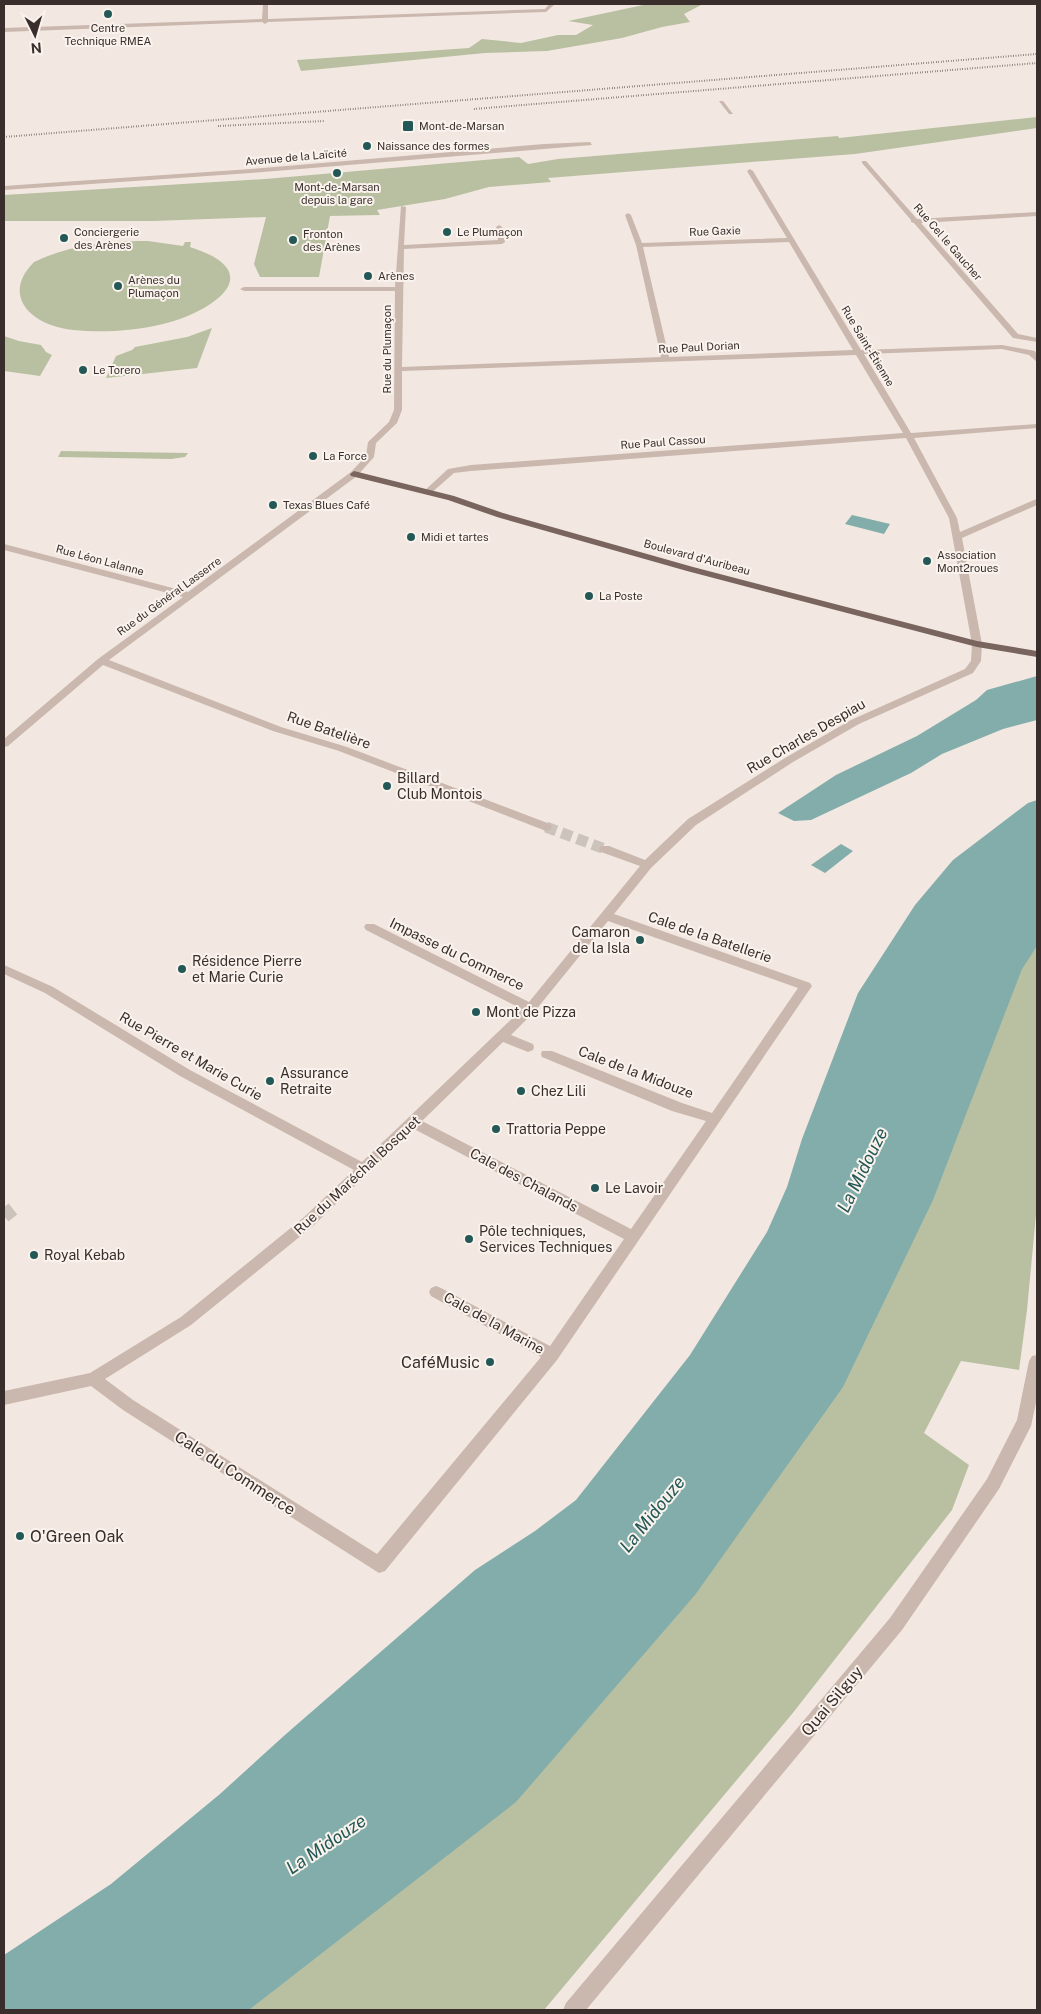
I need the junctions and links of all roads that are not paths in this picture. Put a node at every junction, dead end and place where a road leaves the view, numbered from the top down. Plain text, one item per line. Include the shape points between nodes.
1 (265, 4) edge
2 (552, 4) edge
3 (265, 22) junction
4 (4, 30) edge
5 (721, 102) dead end
6 (731, 113) dead end
7 (590, 144) dead end
8 (864, 162) dead end
9 (750, 171) dead end
10 (4, 188) edge
11 (403, 207) dead end
12 (1037, 214) edge
13 (628, 215) dead end
14 (913, 221) junction
15 (499, 227) dead end
16 (793, 240) junction
17 (639, 245) junction
18 (400, 247) junction
19 (244, 288) dead end
20 (399, 289) junction
21 (1016, 336) junction
22 (1037, 340) edge
23 (1037, 346) edge
24 (1002, 347) junction
25 (858, 353) junction
26 (1034, 356) edge
27 (666, 360) junction
28 (398, 369) junction
29 (1037, 426) edge
30 (908, 436) junction
31 (354, 474) junction
32 (427, 492) junction
33 (1037, 502) edge
34 (957, 537) junction
35 (4, 546) edge
36 (191, 596) junction
37 (977, 644) junction
38 (1037, 654) edge
39 (102, 660) junction
40 (4, 744) edge
41 (546, 827) tunnel mouth
42 (605, 850) tunnel mouth
43 (647, 864) junction
44 (605, 916) junction
45 (370, 927) dead end
46 (4, 969) edge
47 (532, 1008) junction
48 (501, 1036) junction
49 (528, 1046) dead end
50 (547, 1054) dead end
51 (715, 1119) junction
52 (414, 1123) junction
53 (364, 1169) junction
54 (634, 1238) junction
55 (436, 1292) dead end
56 (552, 1355) junction
57 (1037, 1361) edge
58 (93, 1379) junction
59 (4, 1398) edge
60 (573, 2010) edge

1 - 3 street
2 - 3 street via 546,10
3 - 4 street
5 - 6 street
7 - 10 street, Avenue de la Laïcité
8 - 14 street, Rue Cel le Gaucher
9 - 16 street, Rue Saint-Étienne
11 - 18 street, Rue du Plumaçon
12 - 14 street
13 - 17 street
14 - 21 street, Rue Cel le Gaucher
15 - 18 street via 502,242
16 - 17 street, Rue Gaxie
16 - 25 street, Rue Saint-Étienne
17 - 27 street
18 - 20 street, Rue du Plumaçon
19 - 20 street
20 - 28 street, Rue du Plumaçon
21 - 22 street
21 - 24 street
23 - 26 street
24 - 25 street, Rue Paul Dorian
24 - 26 street
25 - 27 street, Rue Paul Dorian
25 - 30 street, Rue Saint-Étienne
27 - 28 street, Rue Paul Dorian
28 - 31 street, Rue du Plumaçon via 398,410 393,423 372,442 370,457
29 - 30 street
30 - 32 street, Rue Paul Cassou via 471,468 451,472
30 - 34 street, Rue Saint-Étienne via 953,518
31 - 32 main road, Boulevard d'Auribeau
31 - 36 street, Rue du Général Lasserre
32 - 37 main road, Boulevard d'Auribeau via 607,546
33 - 34 street
34 - 37 street, Rue Saint-Étienne
35 - 36 street, Rue Léon Lalanne
36 - 39 street, Rue du Général Lasserre
37 - 38 main road, Boulevard d'Auribeau
37 - 43 street, Rue Charles Despiau via 976,661 969,671 855,722 790,760 692,822
39 - 40 street, Rue du Général Lasserre
39 - 41 street, Rue Batelière via 277,729 343,749
42 - 43 street
43 - 44 street, Rue du Maréchal Bosquet
44 - 47 street, Rue du Maréchal Bosquet
44 - 51 street, Cale de la Batellerie via 806,986
45 - 47 street, Impasse du Commerce
46 - 53 street, Rue Pierre et Marie Curie via 49,990 185,1073
47 - 48 street, Rue du Maréchal Bosquet
48 - 49 street
48 - 52 street, Rue du Maréchal Bosquet
50 - 51 street, Cale de la Midouze via 677,1107
51 - 54 street
52 - 53 street, Rue du Maréchal Bosquet
52 - 54 street, Cale des Chalands
53 - 58 street, Rue du Maréchal Bosquet via 308,1222 186,1321
54 - 56 street
55 - 56 street, Cale de la Marine
56 - 58 street, Cale du Commerce via 379,1565 128,1405
57 - 60 street, Quai Silguy via 1025,1421 993,1484 896,1624
58 - 59 street, Rue du Maréchal Bosquet

